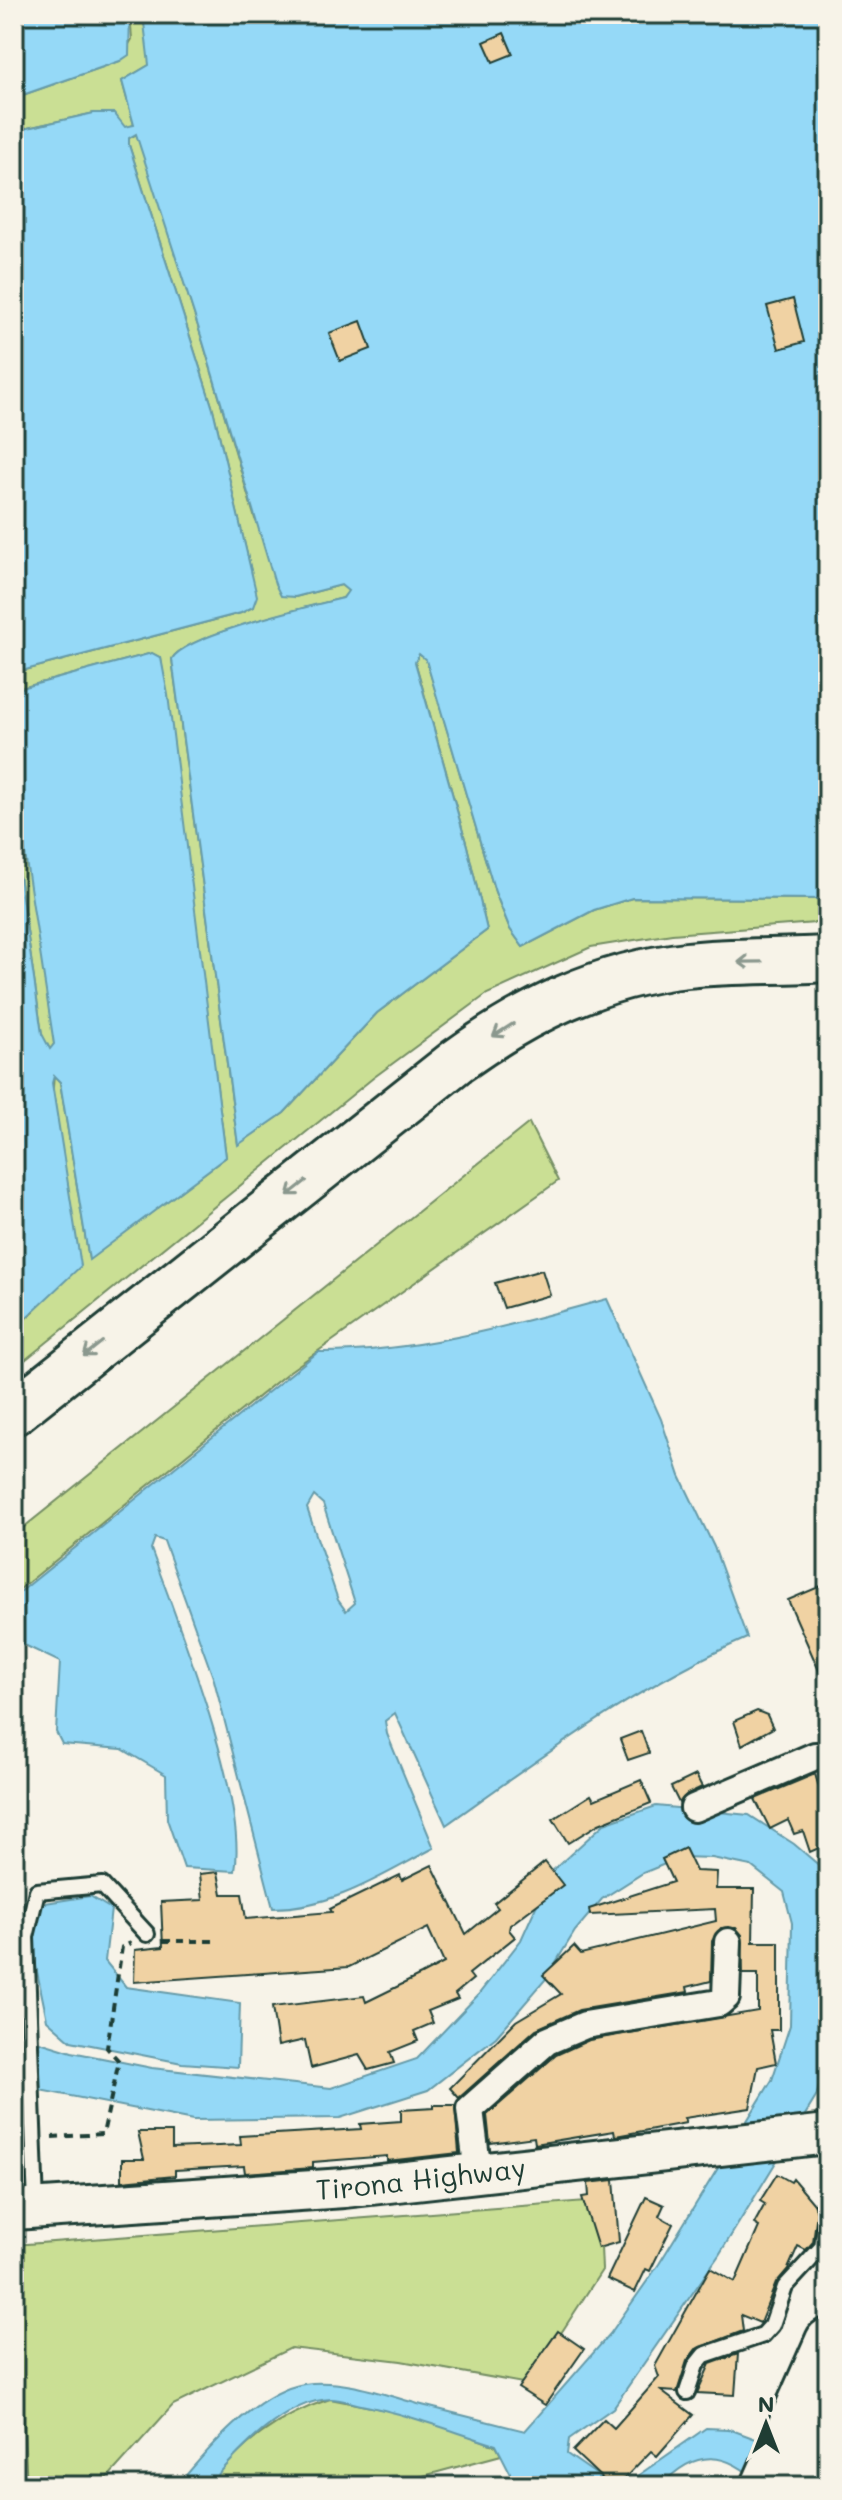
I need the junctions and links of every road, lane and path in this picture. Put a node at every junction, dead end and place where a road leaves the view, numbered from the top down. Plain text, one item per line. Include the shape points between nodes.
1 (828, 959) edge
2 (14, 1412) edge
3 (828, 1756) edge
4 (694, 1808) dead end
5 (147, 1934) dead end
6 (728, 1942) dead end
7 (121, 1969) dead end
8 (824, 2135) edge
9 (34, 2138) junction
10 (478, 2174) junction
11 (828, 2207) edge
12 (25, 2210) edge
13 (828, 2341) edge
14 (687, 2392) dead end
15 (828, 2440) edge
16 (764, 2486) edge
17 (808, 2486) edge

1 -> 2 highway via 655,970 594,985 524,1016 445,1071
3 - 4 street via 815,1756
5 - 9 lane via 102,1885 37,1891 26,1937
6 - 10 street via 726,1997 719,2003 585,2025 547,2041 470,2109
7 - 9 path via 107,2048 119,2061 103,2134
8 - 10 main road, Tirona Highway
9 - 12 lane
10 - 12 main road, Tirona Highway
11 - 14 lane via 822,2247 785,2287 772,2325 763,2335 704,2355
13 - 16 highway
15 - 17 highway

